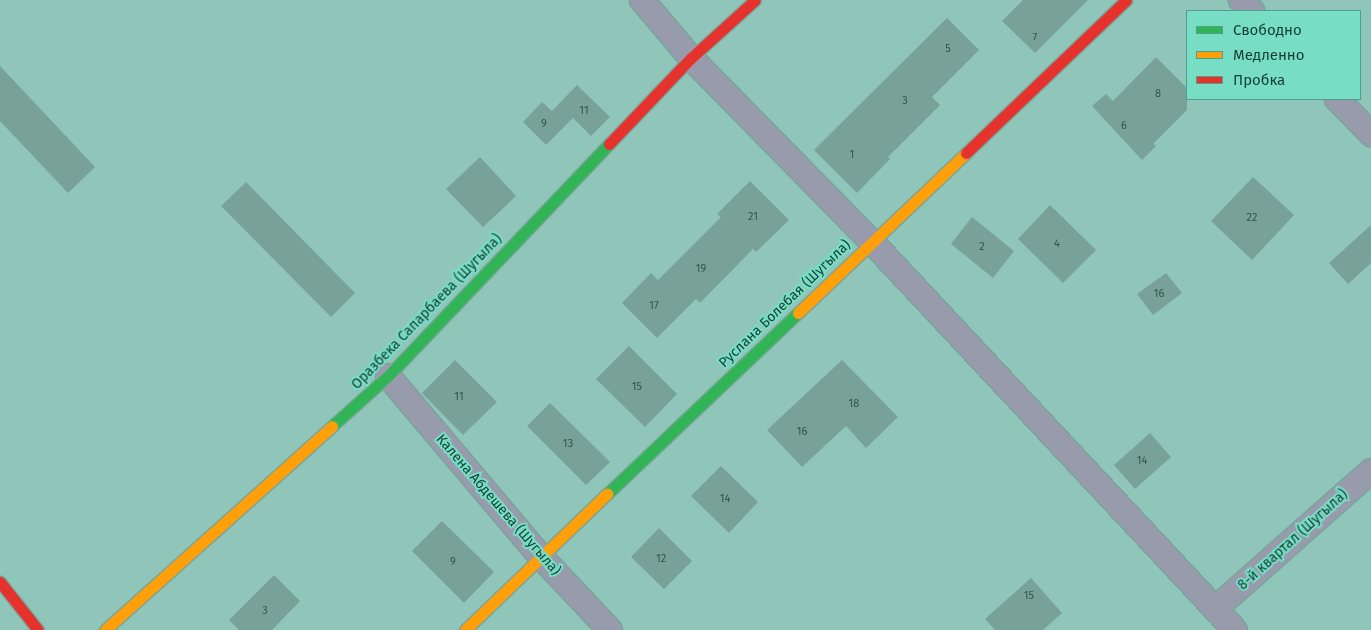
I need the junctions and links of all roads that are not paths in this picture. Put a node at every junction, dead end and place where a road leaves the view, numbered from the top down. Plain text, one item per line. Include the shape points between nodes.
1 (642, 0) edge
2 (755, 0) edge
3 (1126, 0) edge
4 (1241, 0) edge
5 (1251, 10) edge
6 (691, 58) junction
7 (1338, 100) edge
8 (1371, 134) edge
9 (872, 242) junction
10 (388, 376) junction
11 (1371, 470) edge
12 (541, 557) junction
13 (0, 582) edge
14 (1215, 609) junction
15 (38, 630) edge
16 (105, 630) edge
17 (464, 630) edge
18 (610, 630) edge
19 (1235, 630) edge

1 - 6 street
2 - 6 street, Оразбека Сапарбаева (Шугыла)
3 - 9 street, Руслана Болебая (Шугыла)
4 - 5 street
6 - 9 street
6 - 10 street, Оразбека Сапарбаева (Шугыла)
7 - 8 street
9 - 12 street, Руслана Болебая (Шугыла)
9 - 14 street
10 - 12 street, Калена Абдешева (Шугыла)
10 - 16 street, Оразбека Сапарбаева (Шугыла)
11 - 14 street, 8-й квартал (Шугыла)
12 - 17 street, Руслана Болебая (Шугыла)
12 - 18 street, Калена Абдешева (Шугыла)
13 - 15 street
14 - 19 street

